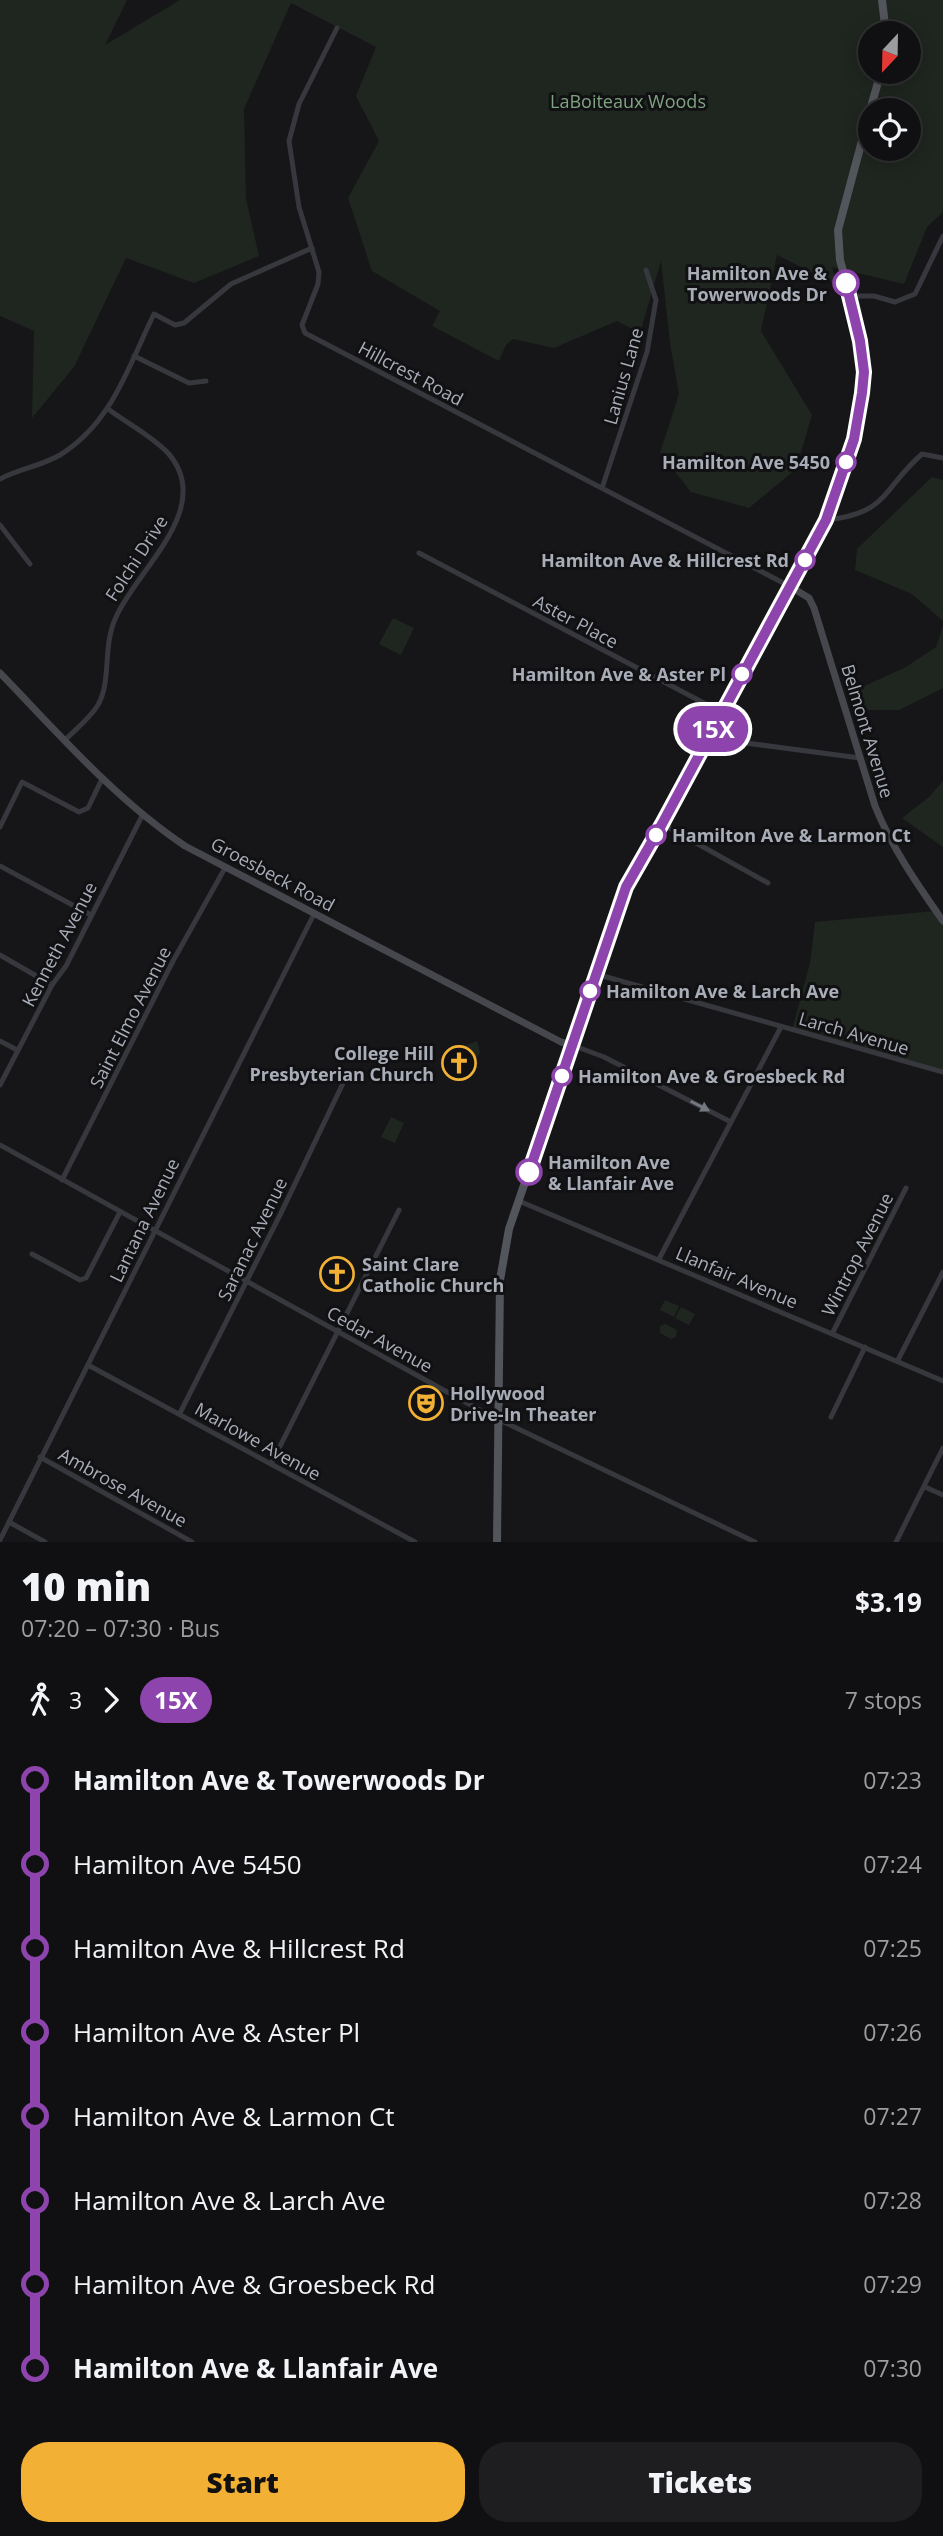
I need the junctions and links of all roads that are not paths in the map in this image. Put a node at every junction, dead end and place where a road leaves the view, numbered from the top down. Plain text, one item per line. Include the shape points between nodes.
1 (882, 0) edge
2 (885, 21) edge
3 (337, 28) dead end
4 (858, 156) edge
5 (943, 236) edge
6 (312, 248) junction
7 (646, 270) dead end
8 (850, 296) junction
9 (134, 356) junction
10 (206, 381) dead end
11 (108, 409) junction
12 (943, 458) edge
13 (0, 479) edge
14 (602, 488) junction
15 (826, 520) junction
16 (0, 525) edge
17 (419, 553) dead end
18 (30, 564) dead end
19 (791, 587) junction
20 (0, 673) edge
21 (721, 712) junction
22 (708, 738) junction
23 (65, 740) junction
24 (860, 758) junction
25 (102, 779) junction
26 (142, 816) junction
27 (662, 824) junction
28 (0, 827) edge
29 (0, 866) edge
30 (225, 868) junction
31 (768, 883) dead end
32 (314, 914) junction
33 (92, 915) junction
34 (943, 921) edge
35 (0, 955) edge
36 (596, 974) junction
37 (52, 985) junction
38 (781, 1027) junction
39 (0, 1041) edge
40 (572, 1045) junction
41 (17, 1050) junction
42 (943, 1072) edge
43 (346, 1077) dead end
44 (0, 1086) edge
45 (731, 1122) junction
46 (0, 1145) edge
47 (62, 1180) junction
48 (906, 1188) dead end
49 (519, 1201) junction
50 (399, 1210) dead end
51 (120, 1212) junction
52 (154, 1230) junction
53 (32, 1254) dead end
54 (659, 1259) junction
55 (943, 1272) edge
56 (247, 1281) junction
57 (338, 1331) junction
58 (833, 1332) junction
59 (865, 1347) junction
60 (898, 1360) junction
61 (88, 1364) junction
62 (943, 1381) edge
63 (180, 1413) junction
64 (831, 1417) dead end
65 (499, 1419) junction
66 (943, 1448) edge
67 (40, 1457) junction
68 (271, 1464) junction
69 (925, 1487) junction
70 (943, 1495) edge
71 (9, 1522) junction
72 (0, 1540) edge
73 (46, 1542) edge
74 (192, 1542) edge
75 (415, 1542) edge
76 (497, 1542) edge
77 (755, 1542) edge
78 (896, 1542) edge

1 - 2 main road
3 - 6 street, Hillcrest Road via 299,104 289,141 299,207
4 - 8 main road via 838,230 839,260
5 - 8 street via 915,294 895,303 874,296
6 - 9 street via 231,284 184,323 175,325 154,314
6 - 14 street, Hillcrest Road via 319,272 302,325 305,333
7 - 14 street, Lanius Lane via 656,300 647,352
8 - 15 main road via 863,355 862,393 854,439
9 - 10 street via 189,383
9 - 11 street
11 - 13 street via 84,437 60,455
11 - 23 street, Folchi Drive via 167,453 181,476 183,501 174,527 116,617 108,642 106,681 96,709
12 - 15 street via 922,454 873,507 861,514
14 - 19 street, Hillcrest Road
15 - 19 main road
16 - 18 street
17 - 21 street, Aster Place
19 - 21 main road
19 - 24 street, Belmont Avenue via 809,598 814,608
20 - 23 street, Groesbeck Road
21 - 22 main road
22 - 24 street
22 - 27 main road
23 - 25 street, Groesbeck Road
24 - 34 street, Belmont Avenue via 884,829
25 - 26 street, Groesbeck Road
25 - 28 street via 88,808 79,812 22,782
26 - 30 street, Groesbeck Road
26 - 33 street, Kenneth Avenue
27 - 31 street
27 - 36 main road via 626,887
29 - 33 street
30 - 32 street, Groesbeck Road
30 - 47 street, Saint Elmo Avenue
32 - 40 street, Groesbeck Road
32 - 52 street, Lantana Avenue
33 - 37 street, Kenneth Avenue
35 - 37 street
36 - 38 street, Larch Avenue
36 - 40 main road
37 - 41 street, Kenneth Avenue
38 - 42 street, Larch Avenue
38 - 45 street
39 - 41 street
40 -> 45 street
40 - 49 main road
41 - 44 street, Kenneth Avenue
43 - 56 street, Saranac Avenue
45 - 54 street
46 - 47 street, Cedar Avenue
47 - 51 street, Cedar Avenue
48 - 58 street, Wintrop Avenue
49 - 54 street, Llanfair Avenue
49 - 65 main road via 501,1269
50 - 57 street
51 - 52 street, Cedar Avenue
51 - 53 street via 86,1278 80,1280
52 - 56 street, Cedar Avenue
52 - 61 street, Lantana Avenue
54 - 58 street, Llanfair Avenue
55 - 60 street
56 - 57 street, Cedar Avenue
56 - 63 street, Saranac Avenue
57 - 65 street, Cedar Avenue
57 - 68 street
58 - 59 street, Llanfair Avenue
59 - 60 street, Llanfair Avenue
59 - 64 street
60 - 62 street, Llanfair Avenue
61 - 63 street, Marlowe Avenue
61 - 67 street, Lantana Avenue
63 - 68 street, Marlowe Avenue
65 - 76 main road
65 - 77 street, Cedar Avenue
66 - 69 street
67 - 71 street, Lantana Avenue
67 - 74 street, Ambrose Avenue
68 - 75 street, Marlowe Avenue
69 - 70 street
69 - 78 street
71 - 72 street, Lantana Avenue
71 - 73 street

